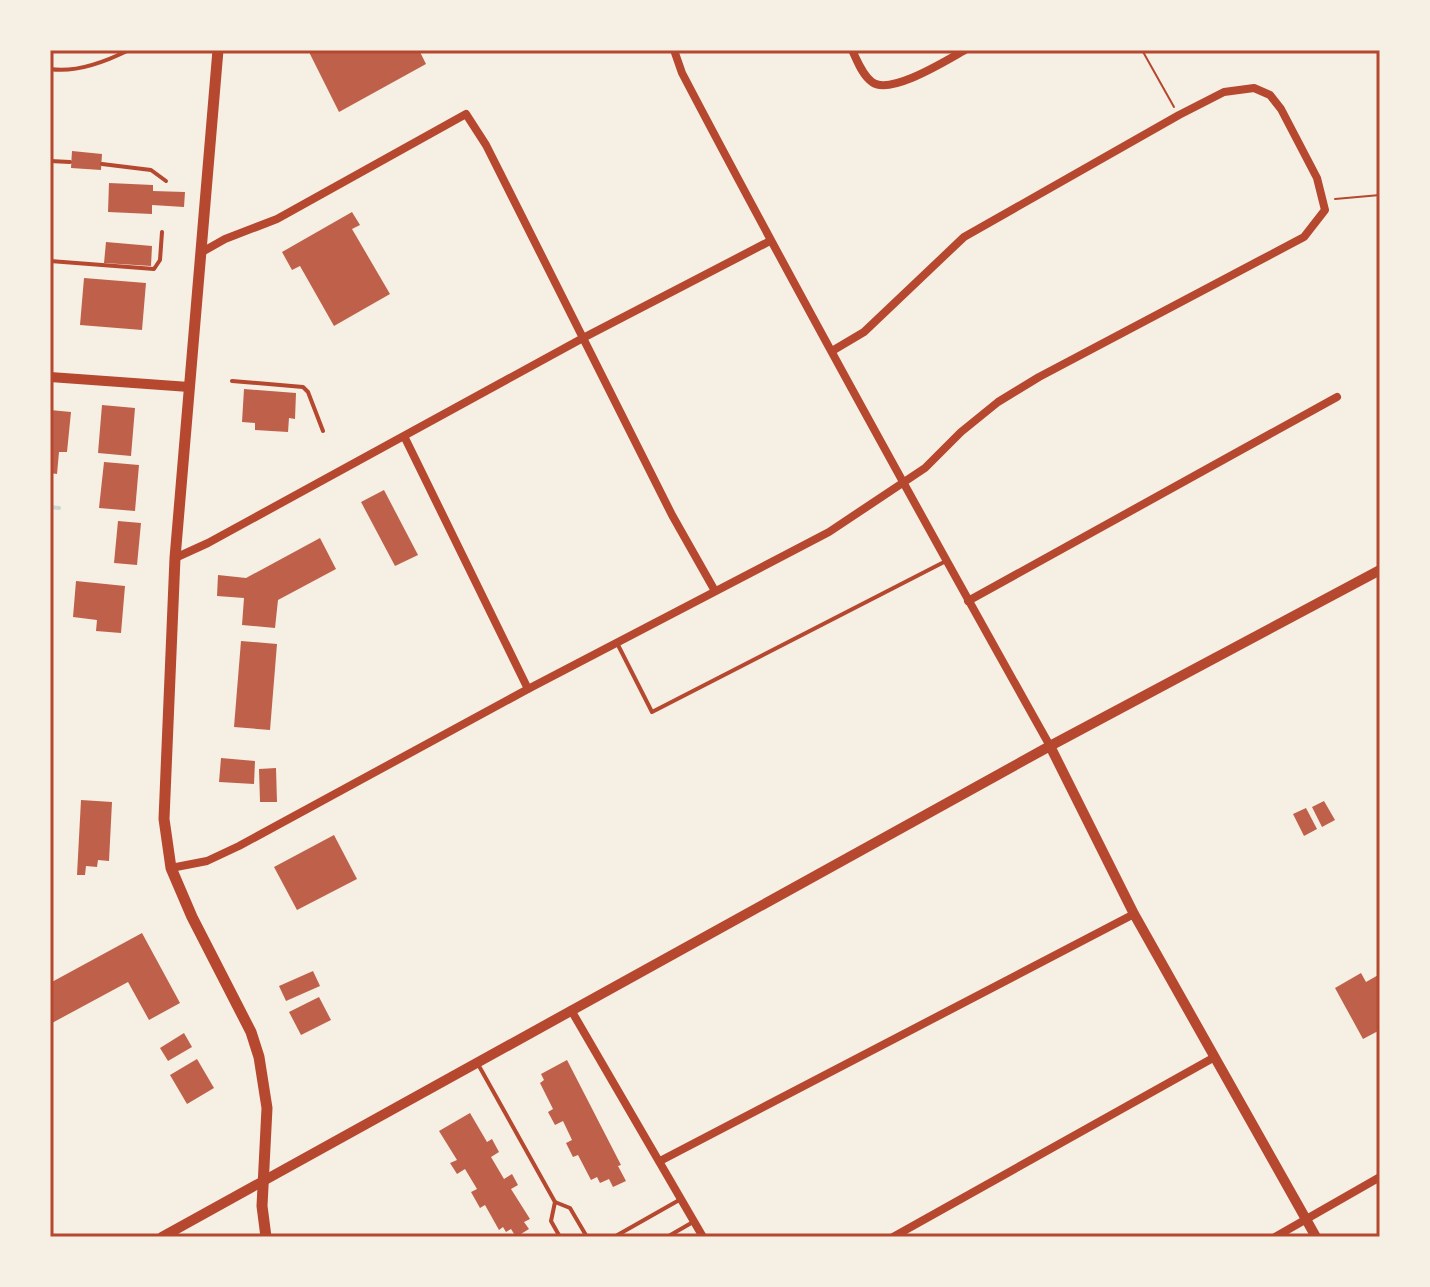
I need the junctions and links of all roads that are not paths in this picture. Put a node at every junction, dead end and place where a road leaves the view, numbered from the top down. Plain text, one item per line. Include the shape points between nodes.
1 (129, 50) edge
2 (218, 50) edge
3 (674, 50) edge
4 (852, 50) edge
5 (965, 50) edge
6 (50, 69) edge
7 (50, 161) edge
8 (70, 162) dead end
9 (102, 164) dead end
10 (166, 181) dead end
11 (162, 232) dead end
12 (770, 241) junction
13 (202, 252) junction
14 (50, 261) edge
15 (583, 338) junction
16 (832, 351) junction
17 (50, 377) edge
18 (232, 381) dead end
19 (189, 387) junction
20 (1337, 397) dead end
21 (323, 431) dead end
22 (405, 438) junction
23 (902, 483) junction
24 (175, 558) junction
25 (946, 561) junction
26 (1380, 570) edge
27 (715, 591) junction
28 (968, 601) junction
29 (617, 642) junction
30 (528, 689) junction
31 (1050, 746) junction
32 (171, 868) junction
33 (1134, 914) junction
34 (571, 1010) junction
35 (1213, 1058) junction
36 (477, 1062) junction
37 (660, 1161) junction
38 (1380, 1177) edge
39 (263, 1180) junction
40 (681, 1198) junction
41 (555, 1202) junction
42 (1307, 1219) junction
43 (694, 1221) junction
44 (162, 1237) edge
45 (266, 1237) edge
46 (560, 1237) edge
47 (587, 1237) edge
48 (614, 1237) edge
49 (667, 1237) edge
50 (703, 1237) edge
51 (893, 1237) edge
52 (1275, 1237) edge
53 (1316, 1237) edge

1 - 6 lane via 85,65
2 - 13 main road
3 - 12 street
4 - 5 street via 869,80 893,85
7 - 8 lane
9 - 10 lane via 151,170
11 - 14 lane via 154,269
12 - 15 street
12 - 16 street
13 - 15 street via 277,219 466,114
13 - 19 main road
15 - 22 street
15 - 27 street
16 - 23 street
16 - 23 street via 864,332 964,237 1179,115 1224,92 1254,88 1270,95 1281,109 1317,178 1325,210 1304,237 1029,383 998,402
17 - 19 street
18 - 21 lane via 303,387
19 - 24 main road
20 - 28 street
22 - 24 street
22 - 30 street
23 - 25 street
23 - 27 street via 829,532
24 - 32 main road via 164,819
25 - 28 street
25 - 29 lane via 652,712
26 - 31 street
27 - 29 street
28 - 31 street
29 - 30 street
30 - 32 street via 239,846 207,861
31 - 33 street
31 - 34 street
32 - 39 main road via 259,1057 267,1108
33 - 35 street
33 - 37 street
34 - 36 street
34 - 37 street
35 - 42 street
35 - 51 street
36 - 39 street
36 - 41 lane
37 - 40 street
38 - 42 street
39 - 44 street
39 - 45 main road
40 - 43 street
40 - 48 lane
41 - 46 lane via 551,1221
41 - 47 lane via 570,1208
42 - 52 street
42 - 53 street
43 - 49 lane
43 - 50 street

